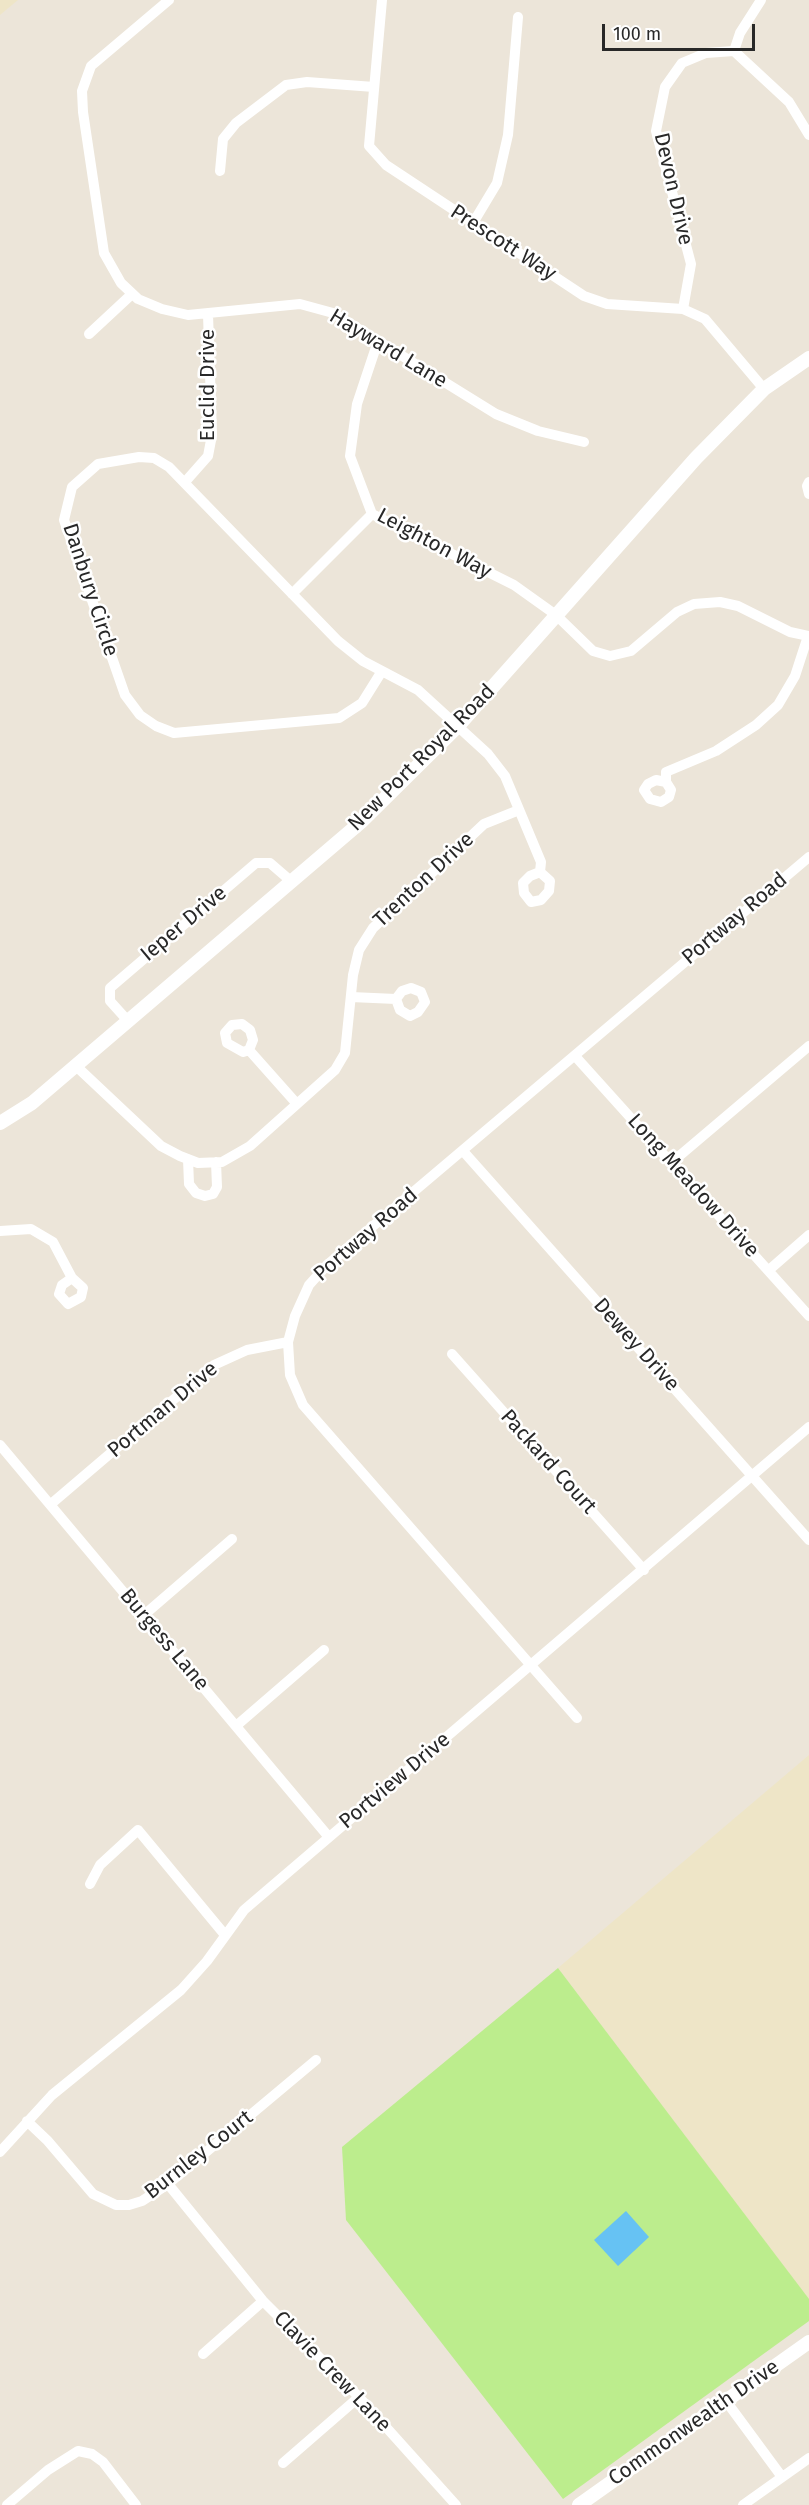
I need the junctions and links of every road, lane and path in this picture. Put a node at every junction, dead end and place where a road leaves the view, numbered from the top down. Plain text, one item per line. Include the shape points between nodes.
1 (170, 0) edge
2 (382, 0) edge
3 (761, 0) edge
4 (518, 17) dead end
5 (734, 51) junction
6 (374, 87) junction
7 (809, 135) edge
8 (220, 171) dead end
9 (473, 224) junction
10 (132, 294) junction
11 (683, 309) junction
12 (208, 314) junction
13 (89, 334) dead end
14 (378, 341) junction
15 (809, 358) edge
16 (764, 390) junction
17 (584, 442) dead end
18 (185, 482) junction
19 (809, 482) edge
20 (809, 494) edge
21 (372, 514) junction
22 (292, 594) junction
23 (556, 615) junction
24 (808, 636) edge
25 (382, 671) junction
26 (458, 726) junction
27 (666, 782) dead end
28 (519, 810) junction
29 (809, 857) edge
30 (540, 872) dead end
31 (292, 882) junction
32 (351, 997) junction
33 (396, 999) dead end
34 (128, 1022) junction
35 (809, 1046) edge
36 (249, 1050) dead end
37 (575, 1056) junction
38 (76, 1066) junction
39 (297, 1104) junction
40 (0, 1124) edge
41 (463, 1151) junction
42 (188, 1159) junction
43 (216, 1162) junction
44 (671, 1163) junction
45 (0, 1231) edge
46 (809, 1236) edge
47 (769, 1270) junction
48 (72, 1278) dead end
49 (809, 1316) edge
50 (288, 1342) junction
51 (452, 1354) dead end
52 (809, 1427) edge
53 (0, 1445) edge
54 (752, 1475) junction
55 (51, 1504) junction
56 (232, 1539) dead end
57 (809, 1540) edge
58 (644, 1570) junction
59 (144, 1615) junction
60 (324, 1650) dead end
61 (532, 1666) junction
62 (577, 1718) dead end
63 (236, 1726) junction
64 (328, 1836) junction
65 (90, 1884) dead end
66 (225, 1935) junction
67 (316, 2060) dead end
68 (27, 2121) junction
69 (0, 2152) edge
70 (168, 2184) junction
71 (263, 2301) junction
72 (809, 2342) edge
73 (202, 2354) dead end
74 (359, 2397) junction
75 (726, 2401) junction
76 (809, 2458) edge
77 (283, 2463) dead end
78 (782, 2477) junction
79 (448, 2503) edge
80 (7, 2505) edge
81 (136, 2505) edge
82 (579, 2505) edge
83 (743, 2505) edge

1 - 10 street, Hayward Lane via 91,66 82,91 104,252 121,283
2 - 6 street, Prescott Way
3 - 5 street via 740,33
4 - 9 street via 508,135 497,183
5 - 7 street via 789,102
5 - 11 street, Devon Drive via 706,52 682,63 665,87 656,131 691,264
6 - 8 street via 307,82 286,85 236,123 224,140
6 - 9 street, Prescott Way via 369,146 386,165
9 - 11 street, Prescott Way via 584,296 607,304
10 - 12 street, Hayward Lane via 162,309 188,315
10 - 13 street
11 - 16 street, Prescott Way via 705,319
12 - 14 street, Hayward Lane via 300,304 333,313
12 - 18 street, Euclid Drive via 212,435 208,456
14 - 17 street, Hayward Lane via 496,414 538,431
14 - 21 street, Leighton Way via 357,404 350,456
15 - 16 street, New Port Royal Road
16 - 23 street, New Port Royal Road via 696,458
18 - 22 street, Danbury Circle
18 - 25 street, Danbury Circle via 154,458 139,457 98,464 72,488 67,500 64,520 125,695 140,715 174,733 339,718 362,703
19 - 20 street
21 - 22 street
21 - 23 street, Leighton Way via 513,585
22 - 25 street, Danbury Circle via 338,641
23 - 24 street, Leighton Way via 593,651 610,656 631,651 677,612 694,604 720,602 738,606 790,632
23 - 26 street, New Port Royal Road
24 - 27 street via 795,676 778,705 716,751 666,772
25 - 26 street, Danbury Circle via 418,690
26 - 28 street, Danbury Circle via 505,776
26 - 31 street, New Port Royal Road via 361,822
28 - 30 street, Danbury Circle via 541,862
28 - 32 street, Trenton Drive via 484,824 373,928 359,950
29 - 37 street, Portway Road
31 - 34 street, New Port Royal Road
31 - 34 street, Ieper Drive via 270,863 256,864 110,987 110,1001
32 - 33 street
32 - 39 street, Trenton Drive via 345,1053 335,1070
34 - 38 street, New Port Royal Road
35 - 44 street
36 - 39 street
37 - 41 street, Portway Road
37 - 44 street, Long Meadow Drive
38 - 40 street, New Port Royal Road
38 - 42 street via 161,1146
39 - 43 street, Trenton Drive via 250,1146
41 - 50 street, Portway Road via 327,1265 309,1285
41 - 54 street, Dewey Drive
42 - 43 street
42 - 43 street via 189,1184 205,1196 213,1194 217,1187
44 - 47 street, Long Meadow Drive
45 - 48 street via 31,1229 53,1242
46 - 47 street
47 - 49 street, Long Meadow Drive
50 - 55 street, Portman Drive via 247,1350 214,1365
50 - 61 street, Portway Road via 290,1375 303,1405
51 - 58 street, Packard Court
52 - 54 street, Portview Drive
53 - 55 street, Burgess Lane
54 - 57 street, Dewey Drive
54 - 58 street, Portview Drive
55 - 59 street, Burgess Lane
56 - 59 street
58 - 61 street, Portview Drive
59 - 63 street, Burgess Lane
60 - 63 street
61 - 62 street, Portway Road
61 - 64 street, Portview Drive
63 - 64 street, Burgess Lane
64 - 66 street, Portview Drive via 244,1910
65 - 66 street via 100,1865 138,1830
66 - 68 street, Portview Drive via 181,1990 51,2095
67 - 70 street, Burnley Court
68 - 69 street, Portview Drive
68 - 70 street, Burnley Court via 93,2194 104,2201 116,2205 142,2202
70 - 71 street, Clavie Crew Lane
71 - 73 street
71 - 74 street, Clavie Crew Lane
72 - 75 street, Commonwealth Drive
74 - 77 street
74 - 79 street, Clavie Crew Lane
75 - 78 street
75 - 82 street, Commonwealth Drive
76 - 78 street
78 - 83 street
80 - 81 street via 48,2470 78,2451 103,2462

